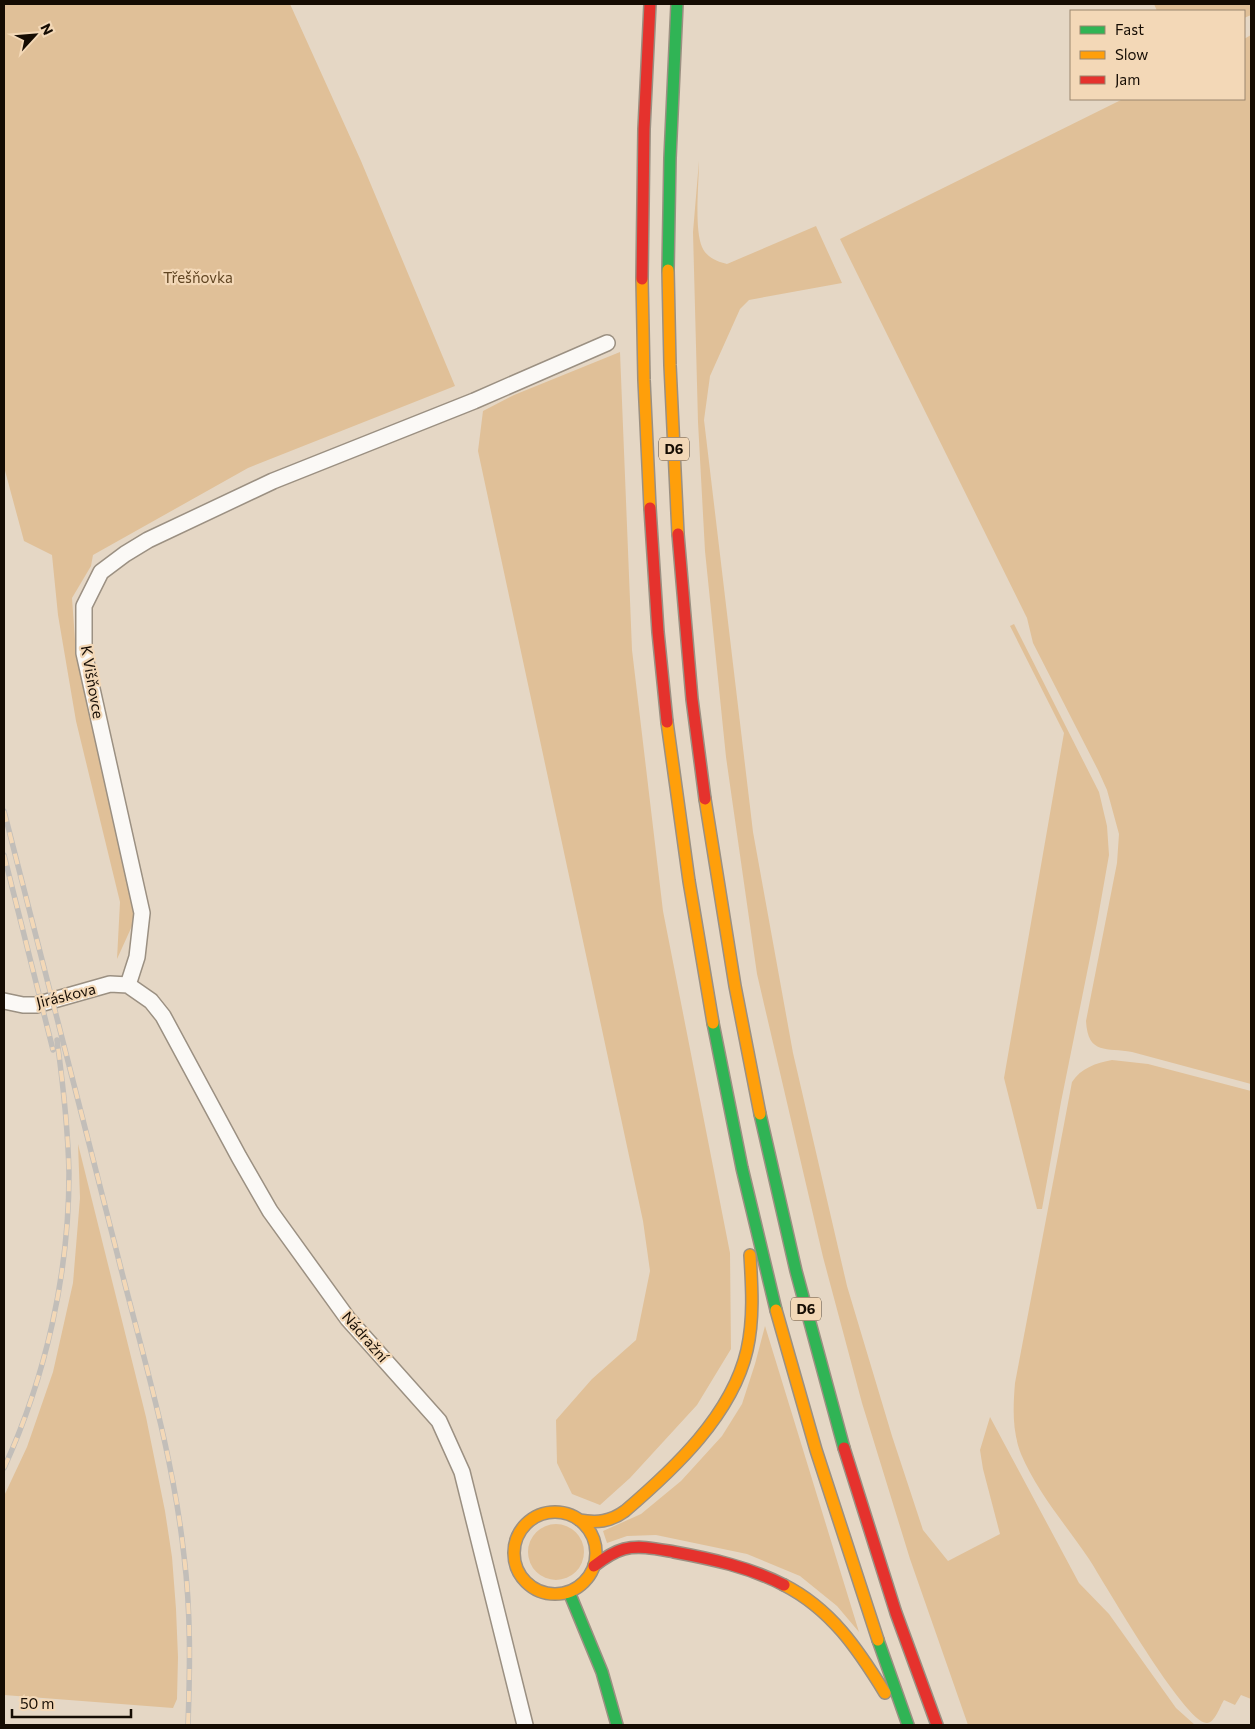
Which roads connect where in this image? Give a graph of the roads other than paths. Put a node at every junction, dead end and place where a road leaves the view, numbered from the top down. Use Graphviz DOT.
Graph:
graph roads {
  1 [pos="650,4"];
  2 [pos="677,4"];
  3 [pos="606,343"];
  4 [pos="128,985"];
  5 [pos="4,1001"];
  6 [pos="741,1167"];
  7 [pos="579,1520"];
  8 [pos="594,1566"];
  9 [pos="569,1592"];
  10 [pos="936,1722"];
  11 [pos="524,1725"];
  12 [pos="617,1725"];
  13 [pos="903,1725"];
  14 [pos="908,1725"];
  1 -- 6 [label="main road, D6"];
  2 -- 10 [label="main road, D6"];
  3 -- 4 [label="street, K Višňovce"];
  4 -- 5 [label="street, Jiráskova"];
  4 -- 11 [label="street, Nádražní"];
  6 -- 7 [label="main road"];
  6 -- 14 [label="main road, D6"];
  7 -- 8 [label="main road"];
  7 -- 9 [label="main road"];
  8 -- 9 [label="main road"];
  8 -- 13 [label="main road"];
  9 -- 12 [label="main road"];
}
